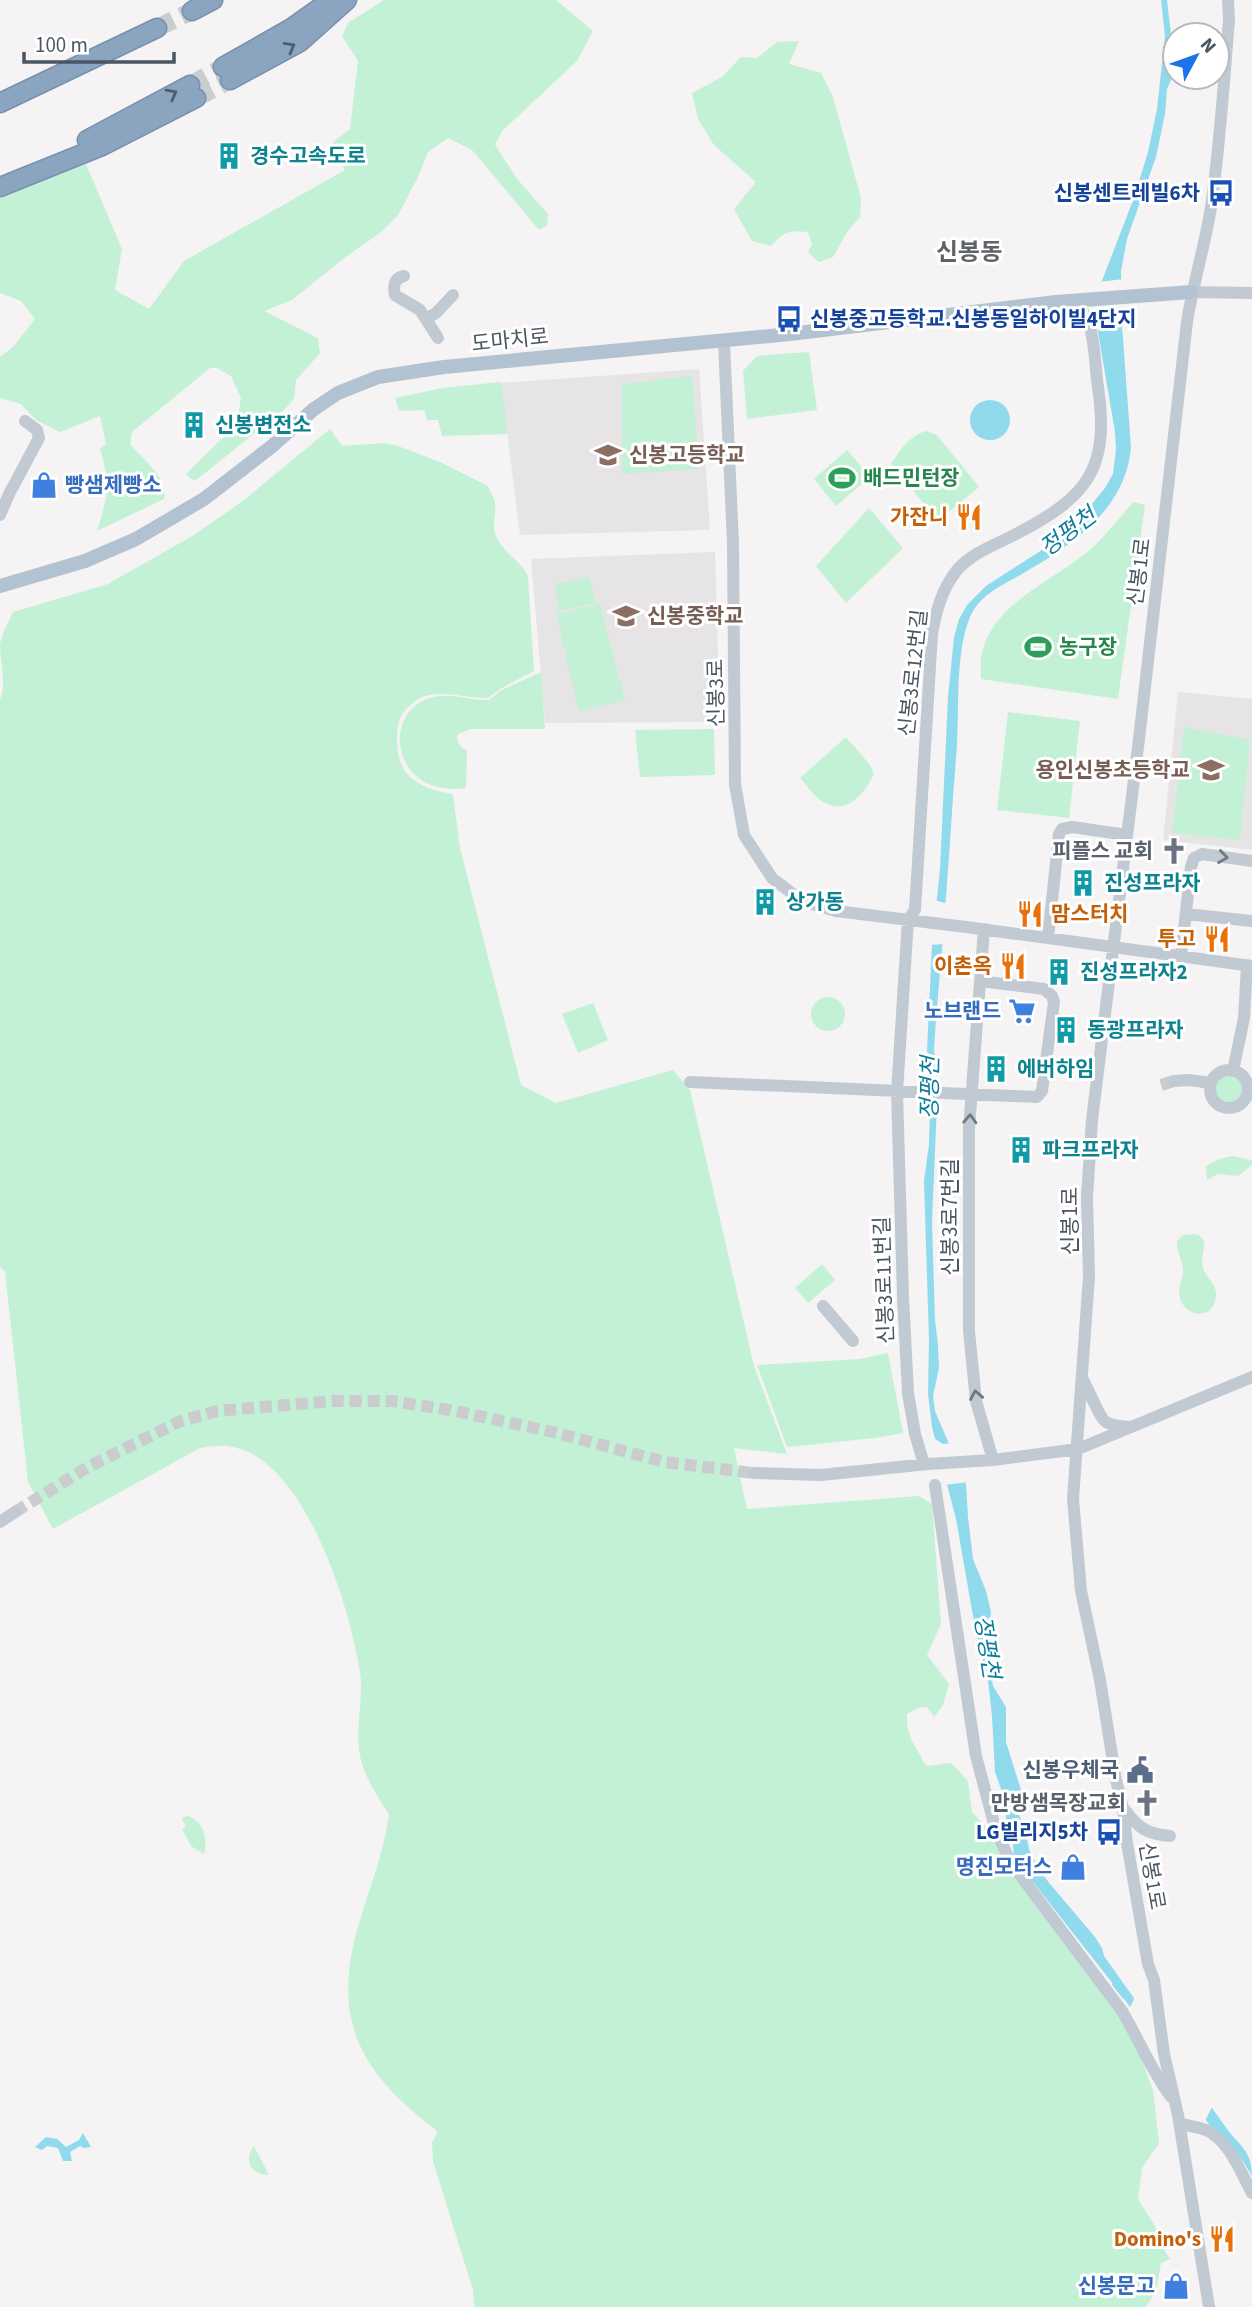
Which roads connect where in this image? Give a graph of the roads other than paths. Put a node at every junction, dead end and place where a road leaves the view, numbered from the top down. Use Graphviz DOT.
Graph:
graph roads {
  1 [pos="213,0"];
  2 [pos="331,0"];
  3 [pos="347,0"];
  4 [pos="1228,0"];
  5 [pos="190,4"];
  6 [pos="193,91"];
  7 [pos="0,92"];
  8 [pos="0,103"];
  9 [pos="2,186"];
  10 [pos="404,275"];
  11 [pos="1191,292"];
  12 [pos="1252,293"];
  13 [pos="453,295"];
  14 [pos="1079,300"];
  15 [pos="427,318"];
  16 [pos="438,338"];
  17 [pos="724,341"];
  18 [pos="25,421"];
  19 [pos="0,515"];
  20 [pos="0,586"];
  21 [pos="1127,835"];
  22 [pos="1252,861"];
  23 [pos="1186,914"];
  24 [pos="914,921"];
  25 [pos="1252,921"];
  26 [pos="984,929"];
  27 [pos="1048,938"];
  28 [pos="1114,947"];
  29 [pos="1181,956"];
  30 [pos="1249,966"];
  31 [pos="980,981"];
  32 [pos="1233,1071"];
  33 [pos="1174,1081"];
  34 [pos="690,1082"];
  35 [pos="1211,1083"];
  36 [pos="904,1092"];
  37 [pos="965,1093"];
  38 [pos="823,1306"];
  39 [pos="853,1341"];
  40 [pos="1252,1377"];
  41 [pos="1083,1379"];
  42 [pos="1133,1427"];
  43 [pos="1078,1449"];
  44 [pos="993,1460"];
  45 [pos="927,1464"];
  46 [pos="753,1473"];
  47 [pos="935,1485"];
  48 [pos="15,1512"];
  49 [pos="0,1522"];
  50 [pos="1123,1808"];
  51 [pos="1170,1836"];
  52 [pos="1177,2114"];
  53 [pos="1252,2193"];
  54 [pos="1209,2307"];
  1 -- 5 [label="highway"];
  2 -- 3 [label="highway, one-way"];
  4 -- 11 [label="street, 신봉1로"];
  9 -- 6 [label="highway, one-way"];
  7 -- 8 [label="highway"];
  10 -- 15 [label="street"];
  11 -- 12 [label="street"];
  11 -- 14 [label="main road, 도마치로"];
  11 -- 21 [label="street, 신봉1로"];
  13 -- 15 [label="street"];
  14 -- 17 [label="main road, 도마치로"];
  14 -- 24 [label="street, 신봉3로12번길"];
  15 -- 16 [label="street"];
  17 -- 20 [label="main road, 도마치로"];
  17 -- 24 [label="street, 신봉3로"];
  18 -- 19 [label="street"];
  21 -- 27 [label="street"];
  21 -- 28 [label="street, 신봉1로"];
  23 -- 22 [label="street, one-way"];
  23 -- 25 [label="street"];
  23 -- 29 [label="street"];
  24 -- 26 [label="street, 신봉3로"];
  24 -- 36 [label="street, 신봉3로11번길"];
  26 -- 27 [label="street"];
  26 -- 31 [label="street, 신봉3로7번길"];
  27 -- 28 [label="street"];
  28 -- 29 [label="street"];
  28 -- 41 [label="street, 신봉1로"];
  29 -- 30 [label="street"];
  30 -- 32 [label="street"];
  31 -- 37 [label="street, 신봉3로7번길"];
  31 -- 37 [label="street"];
  32 -- 35 [label="street"];
  32 -- 35 [label="street"];
  33 -- 35 [label="street"];
  34 -- 36 [label="street"];
  36 -- 37 [label="street"];
  36 -- 45 [label="street, 신봉3로11번길"];
  44 -- 37 [label="street, 신봉3로7번길, one-way"];
  38 -- 39 [label="street"];
  40 -- 42 [label="street"];
  41 -- 42 [label="street"];
  41 -- 43 [label="street, 신봉1로"];
  42 -- 43 [label="street"];
  43 -- 44 [label="street"];
  43 -- 50 [label="street, 신봉1로"];
  44 -- 45 [label="street"];
  45 -- 46 [label="street"];
  47 -- 52 [label="street"];
  48 -- 49 [label="street"];
  50 -- 51 [label="street"];
  50 -- 52 [label="street, 신봉1로"];
  52 -- 53 [label="street"];
  52 -- 54 [label="street, 신봉1로"];
}
